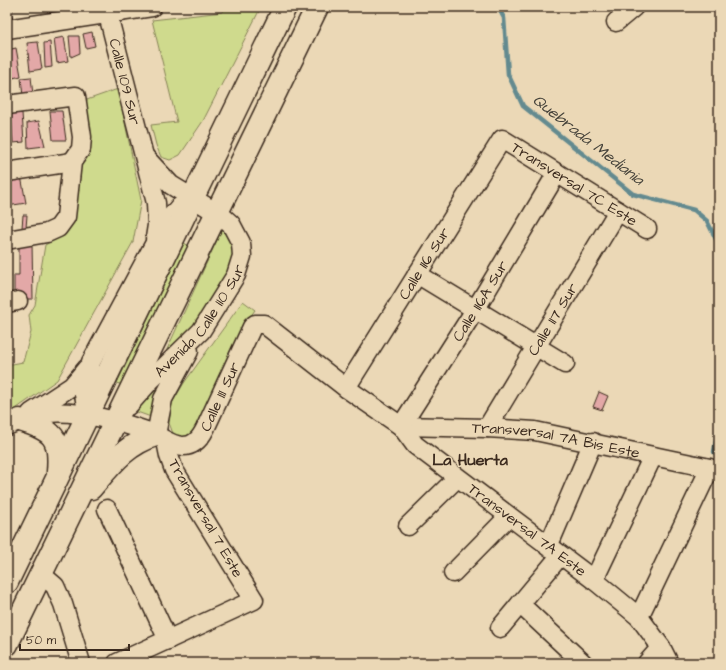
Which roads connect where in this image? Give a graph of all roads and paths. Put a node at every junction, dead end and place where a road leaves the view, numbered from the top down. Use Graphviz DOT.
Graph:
graph roads {
  1 [pos="152,7"];
  2 [pos="285,7"];
  3 [pos="330,7"];
  4 [pos="634,7"];
  5 [pos="106,10"];
  6 [pos="314,13"];
  7 [pos="616,22"];
  8 [pos="7,29"];
  9 [pos="7,105"];
  10 [pos="502,139"];
  11 [pos="145,157"];
  12 [pos="72,162"];
  13 [pos="7,172"];
  14 [pos="557,173"];
  15 [pos="191,199"];
  16 [pos="618,211"];
  17 [pos="216,213"];
  18 [pos="647,229"];
  19 [pos="7,240"];
  20 [pos="152,247"];
  21 [pos="417,274"];
  22 [pos="475,310"];
  23 [pos="258,323"];
  24 [pos="201,331"];
  25 [pos="536,347"];
  26 [pos="91,362"];
  27 [pos="565,364"];
  28 [pos="346,388"];
  29 [pos="88,416"];
  30 [pos="115,422"];
  31 [pos="14,423"];
  32 [pos="401,426"];
  33 [pos="487,428"];
  34 [pos="161,438"];
  35 [pos="593,442"];
  36 [pos="653,456"];
  37 [pos="58,478"];
  38 [pos="457,478"];
  39 [pos="107,509"];
  40 [pos="72,510"];
  41 [pos="508,517"];
  42 [pos="408,526"];
  43 [pos="554,551"];
  44 [pos="453,573"];
  45 [pos="41,574"];
  46 [pos="594,580"];
  47 [pos="7,582"];
  48 [pos="520,604"];
  49 [pos="639,618"];
  50 [pos="500,628"];
  51 [pos="168,640"];
  52 [pos="7,644"];
  53 [pos="665,655"];
  54 [pos="146,657"];
  55 [pos="81,663"];
  56 [pos="117,663"];
  57 [pos="583,663"];
  58 [pos="647,663"];
  1 -- 5 [label="street"];
  2 -- 15 [label="highway"];
  3 -- 6 [label="street"];
  4 -- 7 [label="street"];
  5 -- 8 [label="street"];
  5 -- 11 [label="street, Calle 109 Sur"];
  6 -- 17 [label="highway, Avenida Calle 110 Sur"];
  9 -- 12 [label="street"];
  10 -- 14 [label="street, Transversal 7C Este"];
  10 -- 21 [label="street, Calle 116 Sur"];
  11 -- 15 [label="street, Calle 109 Sur"];
  11 -- 20 [label="street, Calle 109 Sur"];
  12 -- 13 [label="street"];
  12 -- 19 [label="street"];
  14 -- 16 [label="street, Transversal 7C Este"];
  14 -- 22 [label="street, Calle 116A Sur"];
  15 -- 17 [label="street, Calle 109 Sur"];
  15 -- 20 [label="street"];
  15 -- 29 [label="highway"];
  16 -- 18 [label="street, Transversal 7C Este"];
  16 -- 25 [label="street, Calle 117 Sur"];
  17 -- 24 [label="street, Avenida Calle 110 Sur"];
  17 -- 30 [label="highway, Avenida Calle 110 Sur"];
  20 -- 26 [label="street"];
  21 -- 22 [label="street"];
  21 -- 28 [label="street, Calle 116 Sur"];
  22 -- 25 [label="street"];
  22 -- 32 [label="street, Calle 116A Sur"];
  23 -- 28 [label="street, Transversal 7A Este"];
  23 -- 34 [label="street, Calle 111 Sur"];
  24 -- 30 [label="street, Avenida Calle 110 Sur"];
  24 -- 34 [label="street"];
  25 -- 27 [label="street"];
  25 -- 33 [label="street, Calle 117 Sur"];
  26 -- 29 [label="street"];
  26 -- 31 [label="street"];
  28 -- 32 [label="street, Transversal 7A Este"];
  29 -- 30 [label="street"];
  29 -- 31 [label="street"];
  29 -- 37 [label="highway"];
  30 -- 34 [label="street"];
  30 -- 40 [label="highway, Avenida Calle 110 Sur"];
  31 -- 37 [label="highway"];
  32 -- 33 [label="street, Transversal 7A Bis Este"];
  32 -- 38 [label="street, Transversal 7A Este"];
  33 -- 35 [label="street, Transversal 7A Bis Este"];
  34 -- 40 [label="highway"];
  34 -- 51 [label="street, Transversal 7 Este"];
  35 -- 36 [label="street, Transversal 7A Bis Este"];
  35 -- 43 [label="street"];
  36 -- 46 [label="street"];
  36 -- 49 [label="street, Transversal 7A Bis Este"];
  37 -- 47 [label="highway"];
  38 -- 41 [label="street, Transversal 7A Este"];
  38 -- 42 [label="street"];
  39 -- 51 [label="street"];
  40 -- 45 [label="highway, Avenida Calle 110 Sur"];
  41 -- 43 [label="street, Transversal 7A Este"];
  41 -- 44 [label="street"];
  43 -- 46 [label="street, Transversal 7A Este"];
  43 -- 48 [label="street"];
  45 -- 52 [label="highway, Avenida Calle 110 Sur"];
  45 -- 55 [label="street"];
  46 -- 49 [label="street, Transversal 7A Este"];
  48 -- 50 [label="street"];
  48 -- 57 [label="street"];
  49 -- 53 [label="street, Transversal 7A Este"];
  51 -- 54 [label="street"];
  53 -- 58 [label="street"];
  54 -- 56 [label="street"];
}
